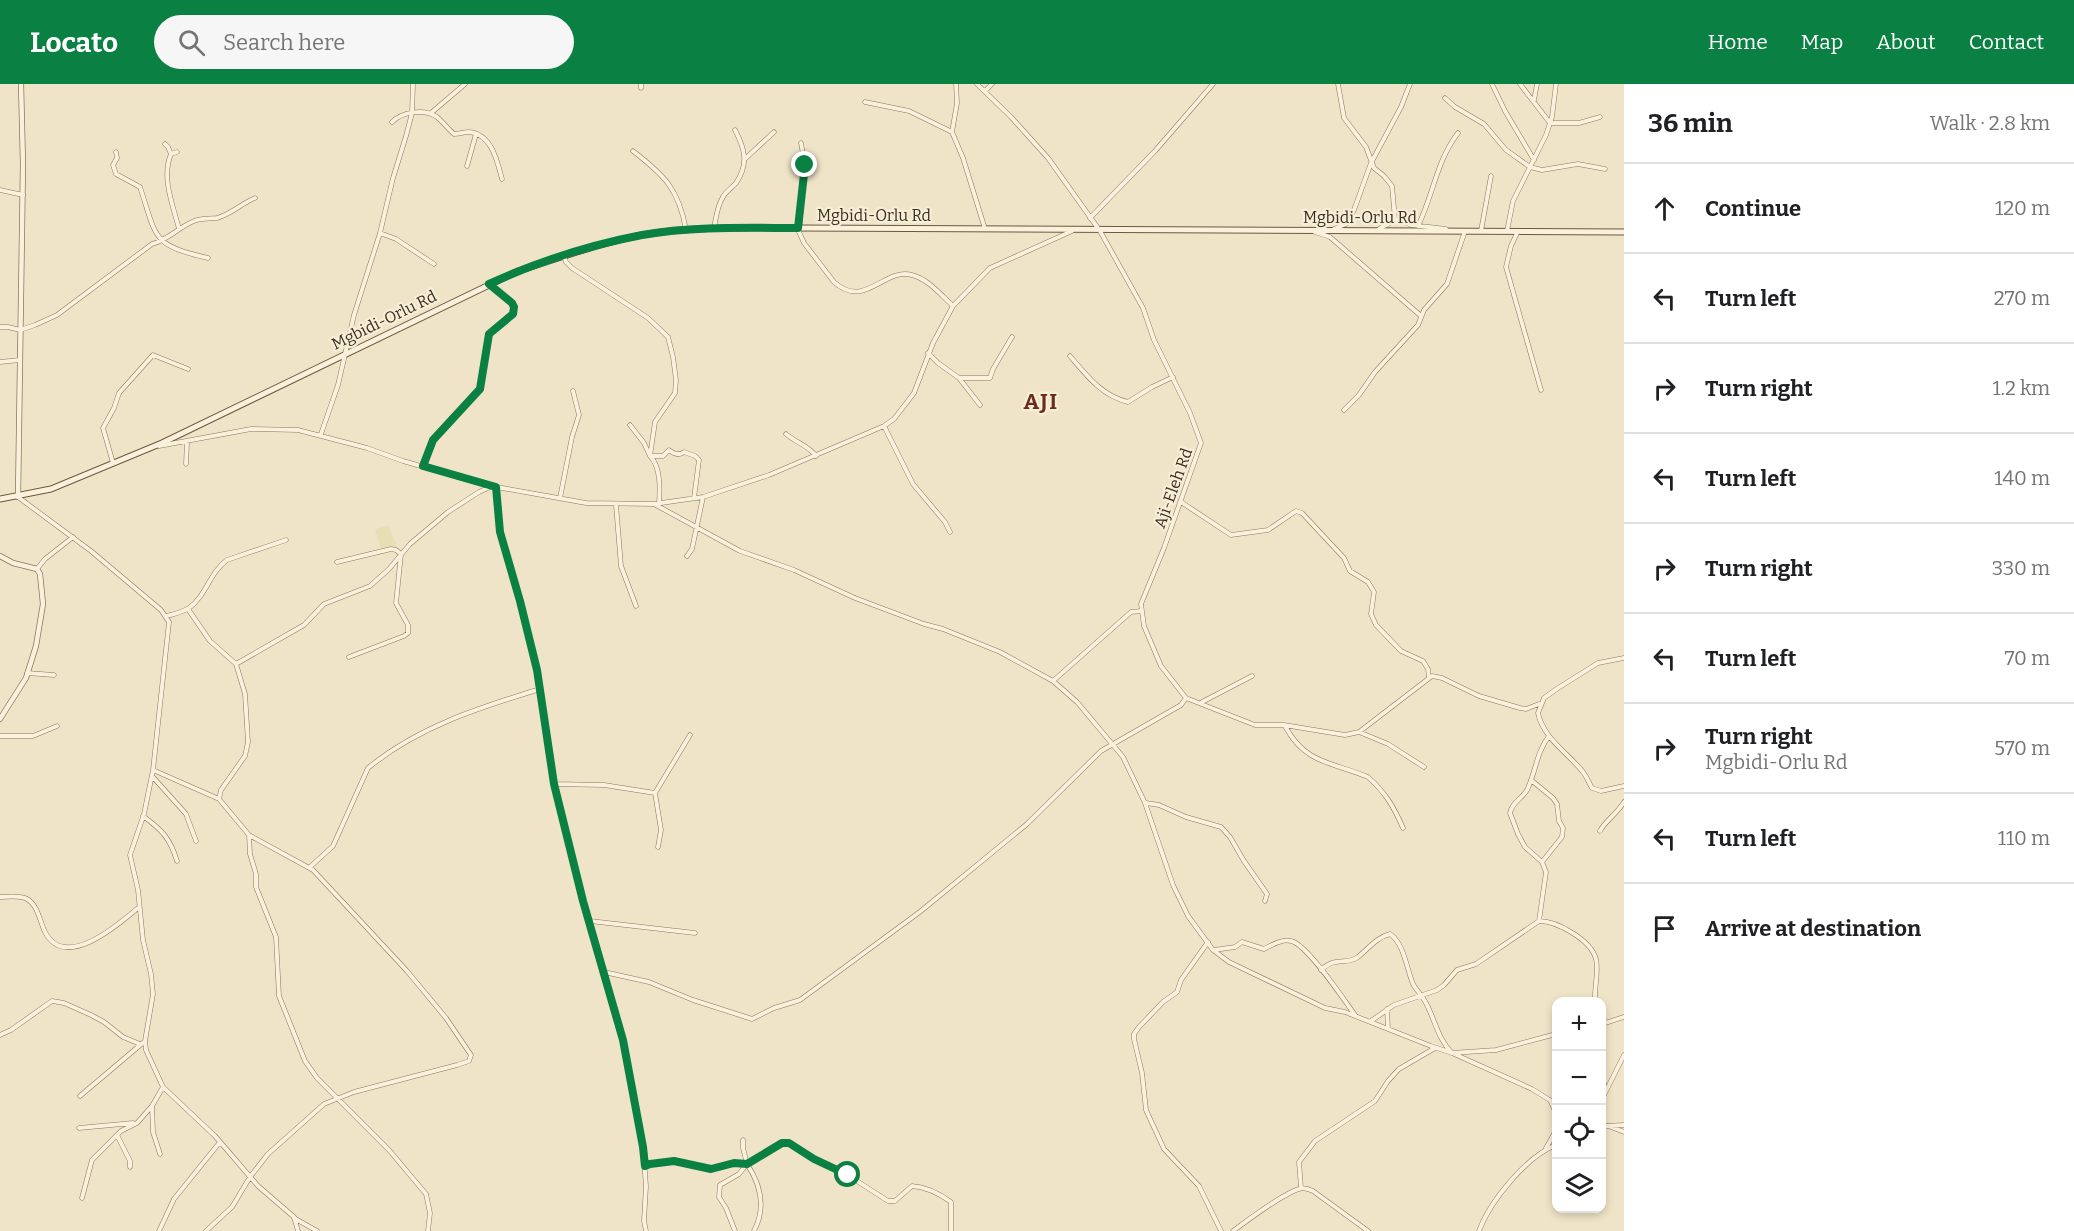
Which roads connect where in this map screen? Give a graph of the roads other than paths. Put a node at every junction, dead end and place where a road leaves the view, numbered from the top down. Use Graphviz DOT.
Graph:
graph roads {
  1 [pos="21,84"];
  2 [pos="413,84"];
  3 [pos="465,84"];
  4 [pos="956,84"];
  5 [pos="977,84"];
  6 [pos="992,84"];
  7 [pos="1213,84"];
  8 [pos="1338,84"];
  9 [pos="1410,84"];
  10 [pos="1492,84"];
  11 [pos="1520,84"];
  12 [pos="1537,84"];
  13 [pos="1556,84"];
  14 [pos="985,91"];
  15 [pos="1445,98"];
  16 [pos="1533,100"];
  17 [pos="865,102"];
  18 [pos="412,113"];
  19 [pos="431,114"];
  20 [pos="1600,117"];
  21 [pos="392,122"];
  22 [pos="1550,123"];
  23 [pos="735,130"];
  24 [pos="774,132"];
  25 [pos="952,132"];
  26 [pos="1458,133"];
  27 [pos="476,134"];
  28 [pos="801,143"];
  29 [pos="165,144"];
  30 [pos="633,151"];
  31 [pos="116,152"];
  32 [pos="177,152"];
  33 [pos="171,154"];
  34 [pos="746,158"];
  35 [pos="1534,160"];
  36 [pos="1371,163"];
  37 [pos="467,166"];
  38 [pos="1530,167"];
  39 [pos="1605,169"];
  40 [pos="1491,176"];
  41 [pos="502,178"];
  42 [pos="0,190"];
  43 [pos="23,195"];
  44 [pos="255,198"];
  45 [pos="1090,218"];
  46 [pos="1395,219"];
  47 [pos="1418,226"];
  48 [pos="714,228"];
  49 [pos="798,228"];
  50 [pos="179,229"];
  51 [pos="985,229"];
  52 [pos="686,230"];
  53 [pos="1306,230"];
  54 [pos="1333,230"];
  55 [pos="1378,230"];
  56 [pos="1072,231"];
  57 [pos="1101,231"];
  58 [pos="1453,231"];
  59 [pos="1466,231"];
  60 [pos="1481,231"];
  61 [pos="1507,231"];
  62 [pos="1518,231"];
  63 [pos="1624,232"];
  64 [pos="380,233"];
  65 [pos="162,242"];
  66 [pos="564,256"];
  67 [pos="208,258"];
  68 [pos="434,264"];
  69 [pos="489,284"];
  70 [pos="953,306"];
  71 [pos="1421,316"];
  72 [pos="0,327"];
  73 [pos="20,330"];
  74 [pos="1012,337"];
  75 [pos="928,353"];
  76 [pos="344,355"];
  77 [pos="1070,356"];
  78 [pos="20,360"];
  79 [pos="0,362"];
  80 [pos="188,369"];
  81 [pos="1173,376"];
  82 [pos="959,378"];
  83 [pos="1541,390"];
  84 [pos="573,391"];
  85 [pos="980,405"];
  86 [pos="1344,410"];
  87 [pos="630,425"];
  88 [pos="884,426"];
  89 [pos="321,434"];
  90 [pos="786,434"];
  91 [pos="187,442"];
  92 [pos="151,447"];
  93 [pos="650,456"];
  94 [pos="816,456"];
  95 [pos="113,463"];
  96 [pos="186,464"];
  97 [pos="423,466"];
  98 [pos="493,487"];
  99 [pos="18,497"];
  100 [pos="703,497"];
  101 [pos="560,498"];
  102 [pos="694,498"];
  103 [pos="0,499"];
  104 [pos="1181,502"];
  105 [pos="657,504"];
  106 [pos="616,505"];
  107 [pos="695,526"];
  108 [pos="950,532"];
  109 [pos="73,537"];
  110 [pos="286,540"];
  111 [pos="401,554"];
  112 [pos="0,556"];
  113 [pos="687,556"];
  114 [pos="337,562"];
  115 [pos="37,569"];
  116 [pos="636,606"];
  117 [pos="188,609"];
  118 [pos="1142,611"];
  119 [pos="167,616"];
  120 [pos="349,657"];
  121 [pos="1624,658"];
  122 [pos="236,664"];
  123 [pos="27,673"];
  124 [pos="54,675"];
  125 [pos="1252,676"];
  126 [pos="1429,678"];
  127 [pos="1053,681"];
  128 [pos="540,689"];
  129 [pos="1186,698"];
  130 [pos="1201,703"];
  131 [pos="1540,704"];
  132 [pos="0,719"];
  133 [pos="1284,725"];
  134 [pos="57,726"];
  135 [pos="1359,732"];
  136 [pos="690,735"];
  137 [pos="0,736"];
  138 [pos="1549,736"];
  139 [pos="1114,744"];
  140 [pos="1424,767"];
  141 [pos="152,773"];
  142 [pos="1531,780"];
  143 [pos="554,784"];
  144 [pos="1624,786"];
  145 [pos="655,793"];
  146 [pos="219,799"];
  147 [pos="1624,802"];
  148 [pos="1146,803"];
  149 [pos="143,816"];
  150 [pos="1402,828"];
  151 [pos="1600,831"];
  152 [pos="249,835"];
  153 [pos="196,841"];
  154 [pos="658,848"];
  155 [pos="177,861"];
  156 [pos="1542,862"];
  157 [pos="310,867"];
  158 [pos="0,897"];
  159 [pos="1266,901"];
  160 [pos="138,907"];
  161 [pos="590,921"];
  162 [pos="1539,921"];
  163 [pos="695,933"];
  164 [pos="1208,942"];
  165 [pos="1213,950"];
  166 [pos="1321,970"];
  167 [pos="603,971"];
  168 [pos="1420,996"];
  169 [pos="1595,997"];
  170 [pos="1388,1009"];
  171 [pos="1356,1016"];
  172 [pos="1624,1017"];
  173 [pos="1371,1021"];
  174 [pos="1606,1023"];
  175 [pos="1388,1029"];
  176 [pos="0,1035"];
  177 [pos="1552,1035"];
  178 [pos="145,1041"];
  179 [pos="140,1044"];
  180 [pos="1436,1048"];
  181 [pos="1452,1053"];
  182 [pos="1624,1055"];
  183 [pos="163,1087"];
  184 [pos="1606,1091"];
  185 [pos="80,1096"];
  186 [pos="337,1098"];
  187 [pos="1550,1100"];
  188 [pos="1552,1105"];
  189 [pos="152,1106"];
  190 [pos="137,1123"];
  191 [pos="1606,1125"];
  192 [pos="1624,1125"];
  193 [pos="1606,1126"];
  194 [pos="79,1128"];
  195 [pos="1624,1132"];
  196 [pos="117,1135"];
  197 [pos="1552,1137"];
  198 [pos="743,1140"];
  199 [pos="220,1142"];
  200 [pos="1552,1147"];
  201 [pos="1545,1149"];
  202 [pos="160,1154"];
  203 [pos="747,1164"];
  204 [pos="645,1166"];
  205 [pos="130,1167"];
  206 [pos="250,1177"];
  207 [pos="1301,1188"];
  208 [pos="82,1198"];
  209 [pos="294,1217"];
  210 [pos="159,1231"];
  211 [pos="206,1231"];
  212 [pos="298,1231"];
  213 [pos="317,1231"];
  214 [pos="428,1231"];
  215 [pos="646,1231"];
  216 [pos="735,1231"];
  217 [pos="754,1231"];
  218 [pos="951,1231"];
  219 [pos="1221,1231"];
  220 [pos="1233,1231"];
  221 [pos="1368,1231"];
  222 [pos="1479,1231"];
  1 -- 43 [label="street"];
  2 -- 18 [label="street"];
  3 -- 19 [label="street"];
  4 -- 25 [label="street"];
  5 -- 14 [label="street, Aji-Eleh Rd"];
  6 -- 14 [label="street"];
  7 -- 45 [label="street"];
  8 -- 36 [label="street"];
  9 -- 36 [label="street"];
  10 -- 35 [label="street"];
  11 -- 16 [label="street"];
  12 -- 16 [label="street"];
  13 -- 22 [label="street"];
  14 -- 45 [label="street, Aji-Eleh Rd"];
  15 -- 38 [label="street"];
  16 -- 22 [label="street"];
  17 -- 25 [label="street"];
  18 -- 19 [label="street"];
  18 -- 21 [label="street"];
  18 -- 64 [label="street"];
  19 -- 27 [label="street"];
  20 -- 22 [label="street"];
  22 -- 35 [label="street"];
  23 -- 34 [label="street"];
  24 -- 34 [label="street"];
  25 -- 51 [label="street"];
  26 -- 47 [label="street"];
  27 -- 37 [label="street"];
  27 -- 41 [label="street"];
  28 -- 49 [label="street"];
  29 -- 33 [label="street"];
  30 -- 52 [label="street"];
  31 -- 65 [label="street"];
  32 -- 33 [label="street"];
  33 -- 50 [label="street"];
  34 -- 48 [label="street"];
  35 -- 38 [label="street"];
  36 -- 46 [label="street"];
  36 -- 54 [label="street"];
  38 -- 39 [label="street"];
  38 -- 61 [label="street"];
  40 -- 60 [label="street"];
  42 -- 43 [label="street"];
  43 -- 73 [label="street"];
  44 -- 50 [label="street"];
  45 -- 57 [label="street, Aji-Eleh Rd"];
  46 -- 47 [label="street"];
  46 -- 55 [label="street"];
  47 -- 58 [label="street"];
  48 -- 49 [label="main road, Mgbidi-Orlu Rd"];
  48 -- 52 [label="main road, Mgbidi-Orlu Rd"];
  49 -- 51 [label="main road, Mgbidi-Orlu Rd"];
  49 -- 70 [label="street"];
  50 -- 65 [label="street"];
  51 -- 56 [label="main road, Mgbidi-Orlu Rd"];
  52 -- 66 [label="main road, Mgbidi-Orlu Rd"];
  53 -- 54 [label="main road, Mgbidi-Orlu Rd"];
  53 -- 57 [label="main road, Mgbidi-Orlu Rd"];
  53 -- 71 [label="street"];
  54 -- 55 [label="main road, Mgbidi-Orlu Rd"];
  55 -- 58 [label="main road, Mgbidi-Orlu Rd"];
  56 -- 57 [label="main road, Mgbidi-Orlu Rd"];
  56 -- 70 [label="street"];
  57 -- 81 [label="street, Aji-Eleh Rd"];
  58 -- 59 [label="main road, Mgbidi-Orlu Rd"];
  59 -- 60 [label="main road, Mgbidi-Orlu Rd"];
  59 -- 71 [label="street"];
  60 -- 61 [label="main road, Mgbidi-Orlu Rd"];
  61 -- 62 [label="main road, Mgbidi-Orlu Rd"];
  62 -- 63 [label="main road, Mgbidi-Orlu Rd"];
  62 -- 83 [label="street"];
  64 -- 68 [label="street"];
  64 -- 76 [label="street"];
  65 -- 67 [label="street"];
  65 -- 73 [label="street"];
  66 -- 69 [label="main road, Mgbidi-Orlu Rd"];
  66 -- 93 [label="street"];
  69 -- 76 [label="main road, Mgbidi-Orlu Rd"];
  69 -- 97 [label="street"];
  70 -- 75 [label="street"];
  71 -- 86 [label="street"];
  72 -- 73 [label="street"];
  73 -- 78 [label="street"];
  74 -- 82 [label="street"];
  75 -- 82 [label="street"];
  75 -- 88 [label="street"];
  76 -- 89 [label="street"];
  76 -- 92 [label="main road, Mgbidi-Orlu Rd"];
  77 -- 81 [label="street"];
  78 -- 79 [label="street"];
  78 -- 99 [label="street"];
  80 -- 95 [label="street"];
  81 -- 104 [label="street, Aji-Eleh Rd"];
  82 -- 85 [label="street"];
  84 -- 101 [label="street"];
  87 -- 93 [label="street"];
  88 -- 94 [label="street"];
  88 -- 108 [label="street"];
  89 -- 91 [label="street"];
  89 -- 97 [label="street"];
  90 -- 94 [label="street"];
  91 -- 92 [label="street"];
  91 -- 96 [label="street"];
  92 -- 95 [label="main road, Mgbidi-Orlu Rd"];
  93 -- 102 [label="street"];
  93 -- 105 [label="street"];
  94 -- 100 [label="street"];
  95 -- 99 [label="main road, Mgbidi-Orlu Rd"];
  97 -- 98 [label="street"];
  98 -- 101 [label="street"];
  98 -- 111 [label="street"];
  98 -- 128 [label="street"];
  99 -- 103 [label="main road, Mgbidi-Orlu Rd"];
  99 -- 109 [label="street"];
  100 -- 102 [label="street"];
  100 -- 107 [label="street"];
  101 -- 106 [label="street"];
  102 -- 105 [label="street"];
  104 -- 118 [label="street, Aji-Eleh Rd"];
  104 -- 126 [label="street"];
  105 -- 106 [label="street"];
  105 -- 107 [label="street"];
  106 -- 116 [label="street"];
  107 -- 113 [label="street"];
  107 -- 127 [label="street"];
  109 -- 115 [label="street"];
  109 -- 119 [label="street"];
  110 -- 117 [label="street"];
  111 -- 114 [label="street"];
  111 -- 120 [label="street"];
  111 -- 122 [label="street"];
  112 -- 115 [label="street"];
  115 -- 123 [label="street"];
  117 -- 119 [label="street"];
  117 -- 122 [label="street"];
  118 -- 127 [label="street"];
  118 -- 129 [label="street, Aji-Eleh Rd"];
  119 -- 141 [label="street"];
  121 -- 131 [label="street"];
  122 -- 146 [label="street"];
  123 -- 124 [label="street"];
  123 -- 132 [label="street"];
  125 -- 130 [label="street"];
  126 -- 131 [label="street"];
  126 -- 135 [label="street"];
  127 -- 139 [label="street"];
  128 -- 143 [label="street"];
  128 -- 157 [label="street"];
  129 -- 130 [label="street"];
  129 -- 139 [label="street"];
  130 -- 133 [label="street"];
  131 -- 138 [label="street"];
  133 -- 135 [label="street"];
  133 -- 150 [label="street"];
  134 -- 137 [label="street"];
  135 -- 140 [label="street"];
  136 -- 145 [label="street"];
  138 -- 142 [label="street"];
  138 -- 144 [label="street"];
  139 -- 148 [label="street"];
  139 -- 167 [label="street"];
  141 -- 146 [label="street"];
  141 -- 149 [label="street"];
  141 -- 153 [label="street"];
  142 -- 156 [label="street"];
  142 -- 156 [label="street"];
  143 -- 145 [label="street"];
  143 -- 161 [label="street"];
  145 -- 154 [label="street"];
  146 -- 152 [label="street"];
  147 -- 151 [label="street"];
  148 -- 159 [label="street"];
  148 -- 164 [label="street"];
  149 -- 155 [label="street"];
  149 -- 160 [label="street"];
  152 -- 157 [label="street"];
  152 -- 186 [label="street"];
  156 -- 162 [label="street"];
  157 -- 186 [label="street"];
  158 -- 160 [label="street"];
  160 -- 178 [label="street"];
  161 -- 163 [label="street"];
  161 -- 167 [label="street"];
  162 -- 168 [label="street"];
  162 -- 169 [label="street"];
  164 -- 165 [label="street"];
  164 -- 219 [label="street"];
  165 -- 166 [label="street"];
  165 -- 171 [label="street"];
  166 -- 168 [label="street"];
  166 -- 171 [label="street"];
  167 -- 204 [label="street"];
  168 -- 170 [label="street"];
  168 -- 181 [label="street"];
  170 -- 173 [label="street"];
  170 -- 175 [label="street"];
  171 -- 173 [label="street"];
  172 -- 174 [label="street"];
  173 -- 175 [label="street"];
  175 -- 180 [label="street"];
  176 -- 179 [label="street"];
  177 -- 181 [label="street"];
  178 -- 179 [label="street"];
  178 -- 183 [label="street"];
  179 -- 185 [label="street"];
  180 -- 181 [label="street"];
  180 -- 207 [label="street"];
  181 -- 187 [label="street"];
  182 -- 184 [label="street"];
  183 -- 189 [label="street"];
  183 -- 199 [label="street"];
  186 -- 206 [label="street"];
  186 -- 214 [label="street"];
  187 -- 188 [label="street"];
  189 -- 190 [label="street"];
  189 -- 202 [label="street"];
  190 -- 194 [label="street"];
  190 -- 196 [label="street"];
  191 -- 192 [label="street"];
  193 -- 195 [label="street"];
  196 -- 205 [label="street"];
  196 -- 208 [label="street"];
  197 -- 201 [label="street"];
  198 -- 203 [label="street"];
  199 -- 206 [label="street"];
  199 -- 210 [label="street"];
  200 -- 201 [label="street"];
  201 -- 222 [label="street"];
  203 -- 204 [label="street"];
  203 -- 216 [label="street"];
  203 -- 217 [label="street"];
  203 -- 218 [label="street"];
  204 -- 215 [label="street"];
  206 -- 209 [label="street"];
  206 -- 211 [label="street"];
  207 -- 220 [label="street"];
  207 -- 221 [label="street"];
  209 -- 212 [label="street"];
  209 -- 213 [label="street"];
}
